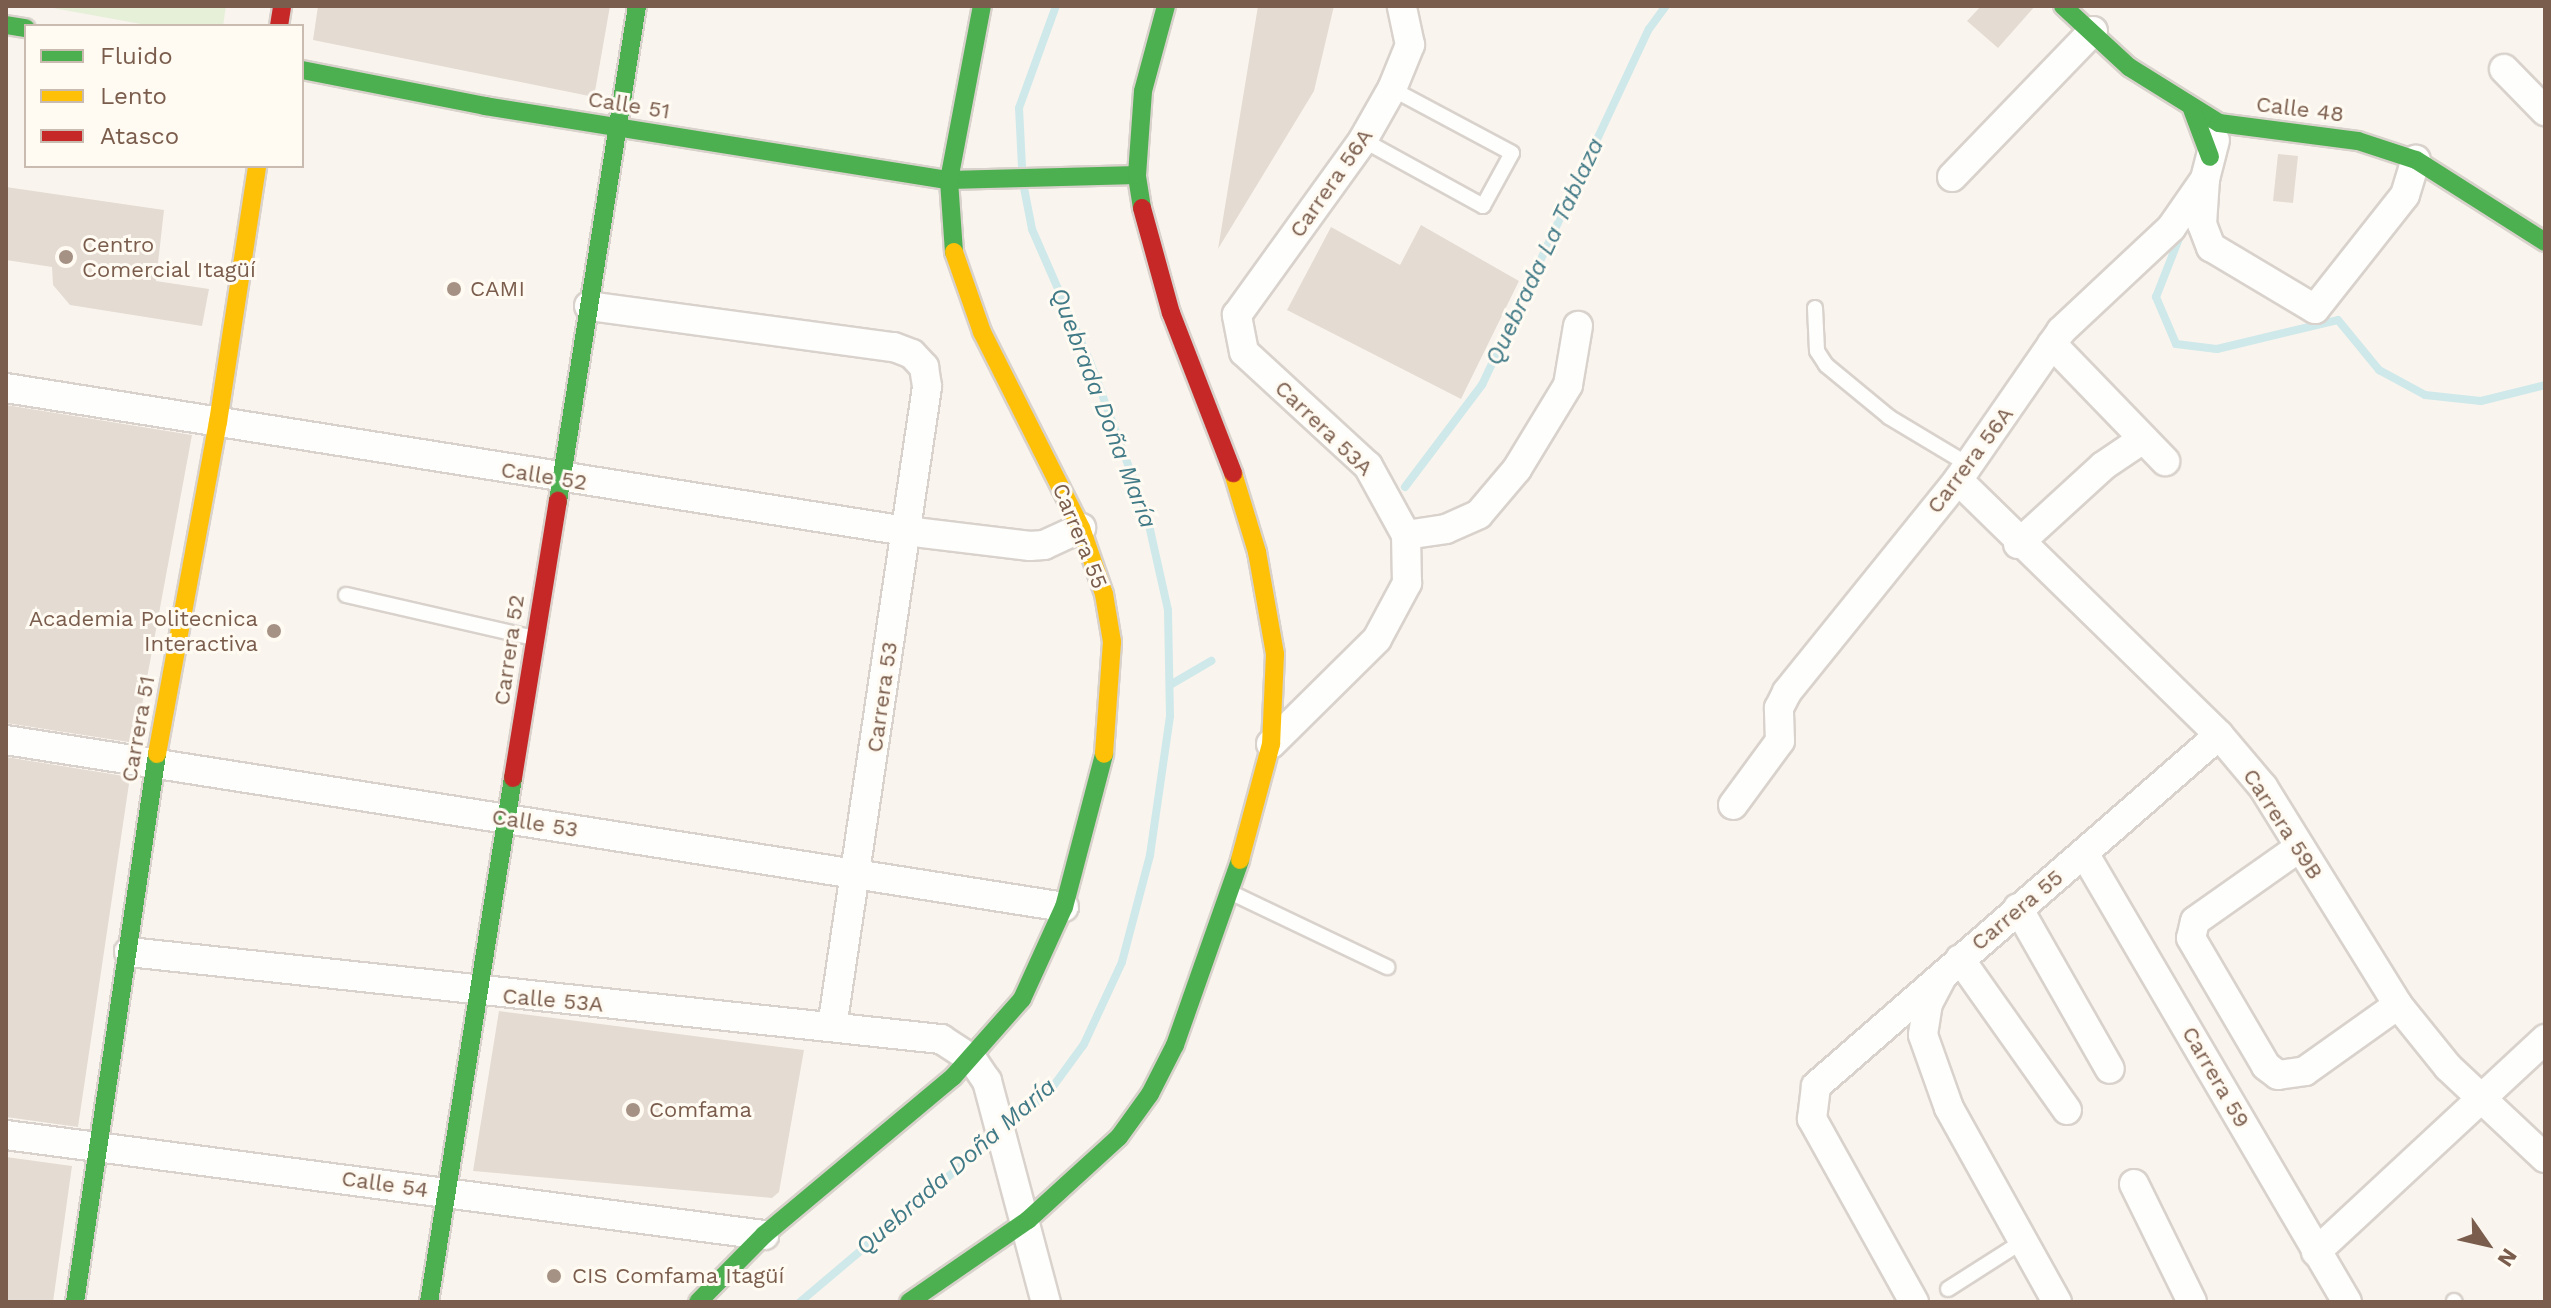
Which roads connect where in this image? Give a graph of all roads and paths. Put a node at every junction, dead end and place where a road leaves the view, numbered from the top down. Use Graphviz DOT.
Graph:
graph roads {
  1 [pos="637,6"];
  2 [pos="982,6"];
  3 [pos="1166,6"];
  4 [pos="1402,6"];
  5 [pos="2063,6"];
  6 [pos="2093,31"];
  7 [pos="2504,69"];
  8 [pos="304,70"];
  9 [pos="1392,89"];
  10 [pos="2192,109"];
  11 [pos="2545,111"];
  12 [pos="2219,123"];
  13 [pos="617,126"];
  14 [pos="1363,140"];
  15 [pos="2416,160"];
  16 [pos="257,168"];
  17 [pos="2208,168"];
  18 [pos="1137,175"];
  19 [pos="1952,177"];
  20 [pos="957,180"];
  21 [pos="2545,242"];
  22 [pos="589,306"];
  23 [pos="1815,308"];
  24 [pos="1578,326"];
  25 [pos="2052,344"];
  26 [pos="1244,352"];
  27 [pos="6,388"];
  28 [pos="218,422"];
  29 [pos="2143,439"];
  30 [pos="2165,461"];
  31 [pos="1963,473"];
  32 [pos="561,479"];
  33 [pos="1081,528"];
  34 [pos="906,531"];
  35 [pos="1406,535"];
  36 [pos="2018,544"];
  37 [pos="346,595"];
  38 [pos="534,638"];
  39 [pos="2219,735"];
  40 [pos="6,740"];
  41 [pos="1271,744"];
  42 [pos="155,764"];
  43 [pos="1733,805"];
  44 [pos="507,819"];
  45 [pos="2300,847"];
  46 [pos="2084,853"];
  47 [pos="857,873"];
  48 [pos="1231,892"];
  49 [pos="1064,907"];
  50 [pos="2018,908"];
  51 [pos="129,952"];
  52 [pos="1953,964"];
  53 [pos="1387,967"];
  54 [pos="480,993"];
  55 [pos="2398,1005"];
  56 [pos="832,1027"];
  57 [pos="2545,1039"];
  58 [pos="972,1059"];
  59 [pos="2110,1069"];
  60 [pos="2480,1096"];
  61 [pos="2067,1110"];
  62 [pos="6,1135"];
  63 [pos="99,1144"];
  64 [pos="2545,1158"];
  65 [pos="2134,1184"];
  66 [pos="447,1192"];
  67 [pos="1028,1220"];
  68 [pos="764,1235"];
  69 [pos="2023,1241"];
  70 [pos="2316,1252"];
  71 [pos="1948,1289"];
  72 [pos="75,1302"];
  73 [pos="429,1302"];
  74 [pos="698,1302"];
  75 [pos="909,1302"];
  76 [pos="1046,1302"];
  77 [pos="1914,1302"];
  78 [pos="2057,1302"];
  79 [pos="2192,1302"];
  80 [pos="2347,1302"];
  1 -- 13 [label="street, Carrera 52"];
  2 -- 20 [label="street, Carrera 55"];
  3 -- 18 [label="street"];
  4 -- 9 [label="street, Carrera 56A"];
  5 -- 6 [label="street, Calle 48"];
  6 -- 10 [label="street, Calle 48"];
  6 -- 19 [label="street"];
  7 -- 11 [label="street"];
  8 -- 13 [label="street, Calle 51"];
  9 -- 14 [label="street, Carrera 56A"];
  9 -- 14 [label="lane"];
  10 -- 12 [label="street, Calle 48"];
  10 -- 17 [label="street"];
  12 -- 15 [label="street, Calle 48"];
  12 -- 17 [label="street, Carrera 56A"];
  13 -- 20 [label="street, Calle 51"];
  13 -- 22 [label="street, Carrera 52"];
  14 -- 26 [label="street, Carrera 56A"];
  15 -- 17 [label="street"];
  15 -- 21 [label="street, Calle 48"];
  16 -- 28 [label="street, Carrera 51"];
  17 -- 25 [label="street, Carrera 56A"];
  18 -- 20 [label="street, Calle 51"];
  18 -- 41 [label="street"];
  20 -- 33 [label="street, Carrera 55"];
  22 -- 32 [label="street, Carrera 52"];
  22 -- 34 [label="street, Carrera 53"];
  23 -- 31 [label="lane"];
  24 -- 35 [label="street"];
  25 -- 29 [label="street"];
  25 -- 31 [label="street, Carrera 56A"];
  26 -- 35 [label="street, Carrera 53A"];
  27 -- 28 [label="street, Calle 52"];
  28 -- 32 [label="street, Calle 52"];
  28 -- 42 [label="street, Carrera 51"];
  29 -- 30 [label="street"];
  29 -- 36 [label="street"];
  31 -- 36 [label="street, Carrera 59B"];
  31 -- 43 [label="street, Carrera 56A"];
  32 -- 34 [label="street, Calle 52"];
  32 -- 38 [label="street, Carrera 52"];
  33 -- 34 [label="street, Calle 52"];
  33 -- 49 [label="street, Carrera 55"];
  34 -- 47 [label="street, Carrera 53"];
  35 -- 41 [label="street, Carrera 53A"];
  36 -- 39 [label="street, Carrera 59B"];
  37 -- 38 [label="lane"];
  38 -- 44 [label="street, Carrera 52"];
  39 -- 45 [label="street, Carrera 59B"];
  39 -- 46 [label="street, Carrera 55"];
  40 -- 42 [label="street, Calle 53"];
  41 -- 48 [label="street"];
  42 -- 44 [label="street, Calle 53"];
  42 -- 51 [label="street, Carrera 51"];
  44 -- 47 [label="street, Calle 53"];
  44 -- 54 [label="street, Carrera 52"];
  45 -- 55 [label="street, Carrera 59B"];
  45 -- 55 [label="street"];
  46 -- 50 [label="street, Carrera 55"];
  46 -- 70 [label="street, Carrera 59"];
  47 -- 49 [label="street, Calle 53"];
  47 -- 56 [label="street, Carrera 53"];
  48 -- 53 [label="lane"];
  48 -- 67 [label="street"];
  49 -- 58 [label="street, Carrera 55"];
  50 -- 52 [label="street, Carrera 55"];
  50 -- 59 [label="street"];
  51 -- 54 [label="street, Calle 53A"];
  51 -- 63 [label="street, Carrera 51"];
  52 -- 61 [label="street"];
  52 -- 69 [label="street"];
  52 -- 77 [label="street, Carrera 55"];
  54 -- 56 [label="street, Calle 53A"];
  54 -- 66 [label="street, Carrera 52"];
  55 -- 60 [label="street, Carrera 59B"];
  56 -- 58 [label="street, Calle 53A"];
  57 -- 60 [label="street"];
  58 -- 67 [label="street"];
  58 -- 68 [label="street, Carrera 55"];
  60 -- 64 [label="street, Carrera 59B"];
  60 -- 70 [label="street"];
  62 -- 63 [label="street, Calle 54"];
  63 -- 66 [label="street, Calle 54"];
  63 -- 72 [label="street, Carrera 51"];
  65 -- 79 [label="street"];
  66 -- 68 [label="street, Calle 54"];
  66 -- 73 [label="street, Carrera 52"];
  67 -- 75 [label="street"];
  67 -- 76 [label="street"];
  68 -- 74 [label="street, Carrera 55"];
  69 -- 71 [label="lane"];
  69 -- 78 [label="street"];
  70 -- 80 [label="street, Carrera 59"];
}
